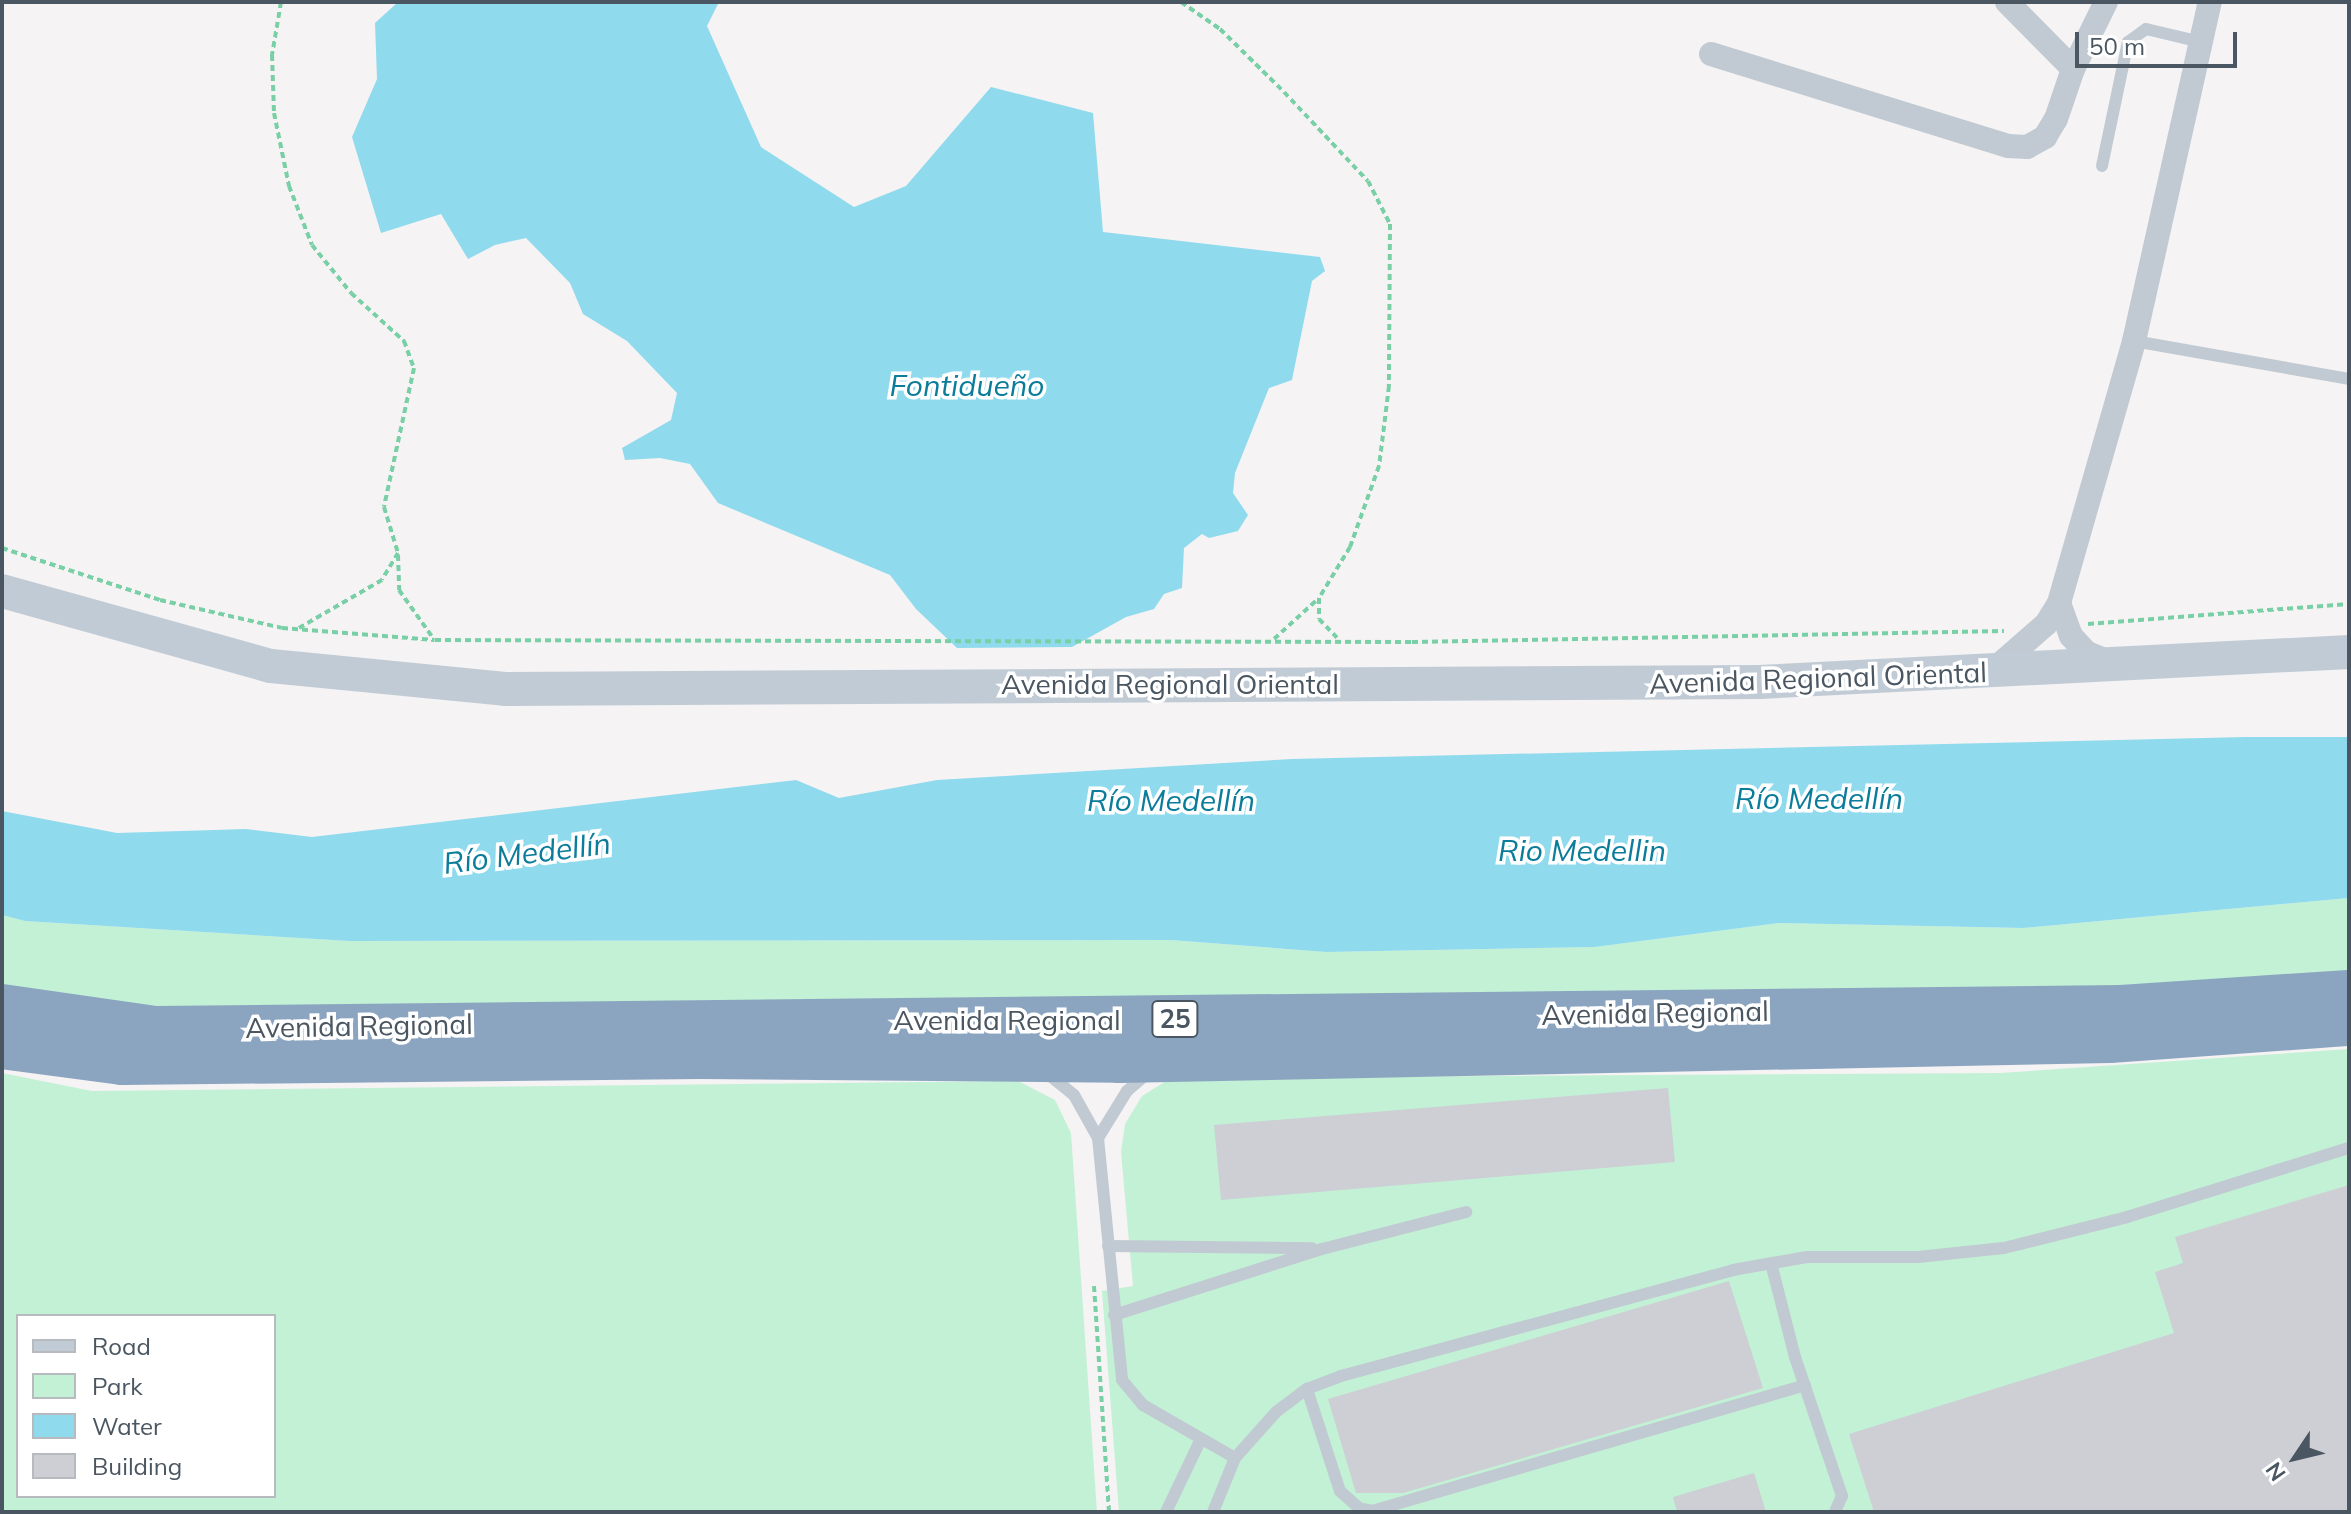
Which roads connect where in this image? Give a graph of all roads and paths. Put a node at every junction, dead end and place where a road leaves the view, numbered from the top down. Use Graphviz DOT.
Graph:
graph roads {
  1 [pos="281,2"];
  2 [pos="1181,2"];
  3 [pos="2007,2"];
  4 [pos="2106,2"];
  5 [pos="2210,2"];
  6 [pos="2201,42"];
  7 [pos="1711,54"];
  8 [pos="2073,69"];
  9 [pos="2102,166"];
  10 [pos="2134,341"];
  11 [pos="2349,379"];
  12 [pos="2,548"];
  13 [pos="398,553"];
  14 [pos="2,591"];
  15 [pos="1319,598"];
  16 [pos="2349,604"];
  17 [pos="2063,614"];
  18 [pos="297,629"];
  19 [pos="2041,629"];
  20 [pos="435,640"];
  21 [pos="1272,640"];
  22 [pos="1341,641"];
  23 [pos="2349,652"];
  24 [pos="2118,666"];
  25 [pos="1990,673"];
  26 [pos="2349,992"];
  27 [pos="2,1006"];
  28 [pos="2349,1024"];
  29 [pos="2,1047"];
  30 [pos="1168,1061"];
  31 [pos="1027,1062"];
  32 [pos="1098,1138"];
  33 [pos="2349,1148"];
  34 [pos="1466,1212"];
  35 [pos="1108,1246"];
  36 [pos="1322,1249"];
  37 [pos="1771,1263"];
  38 [pos="1110,1276"];
  39 [pos="1114,1315"];
  40 [pos="1805,1385"];
  41 [pos="1307,1389"];
  42 [pos="1201,1439"];
  43 [pos="1235,1458"];
  44 [pos="1218,1509"];
  45 [pos="1109,1512"];
  46 [pos="1166,1512"];
  47 [pos="1835,1512"];
  1 -- 13 [label="path"];
  2 -- 15 [label="path"];
  3 -- 8 [label="street"];
  4 -- 8 [label="street"];
  5 -- 6 [label="street"];
  6 -- 9 [label="lane"];
  6 -- 10 [label="street"];
  7 -- 8 [label="street"];
  10 -- 11 [label="lane"];
  10 -- 17 [label="street"];
  12 -- 18 [label="path"];
  13 -- 18 [label="path"];
  13 -- 20 [label="path"];
  14 -- 25 [label="main road, Avenida Regional Oriental"];
  15 -- 21 [label="path"];
  15 -- 22 [label="path"];
  16 -- 17 [label="path"];
  17 -- 19 [label="street"];
  17 -- 24 [label="street"];
  18 -- 20 [label="path"];
  19 -- 22 [label="path"];
  19 -- 25 [label="street"];
  20 -- 21 [label="path"];
  21 -- 22 [label="path"];
  23 -- 24 [label="main road, Avenida Regional Oriental"];
  24 -- 25 [label="main road, Avenida Regional Oriental"];
  26 -- 27 [label="highway, Avenida Regional / 25"];
  28 -- 30 [label="highway, Avenida Regional / 25"];
  29 -- 31 [label="highway, Avenida Regional / 25"];
  30 -- 31 [label="highway, Avenida Regional / 25"];
  30 -- 32 [label="lane"];
  31 -- 32 [label="lane"];
  32 -- 35 [label="lane"];
  33 -- 37 [label="lane"];
  34 -- 36 [label="lane"];
  35 -- 36 [label="lane"];
  35 -- 38 [label="lane"];
  36 -- 39 [label="lane"];
  37 -- 40 [label="lane"];
  37 -- 41 [label="lane"];
  38 -- 39 [label="lane"];
  38 -- 45 [label="path"];
  39 -- 42 [label="lane"];
  40 -- 41 [label="lane"];
  40 -- 47 [label="lane"];
  41 -- 43 [label="lane"];
  42 -- 43 [label="lane"];
  42 -- 46 [label="lane"];
  43 -- 44 [label="lane"];
}
